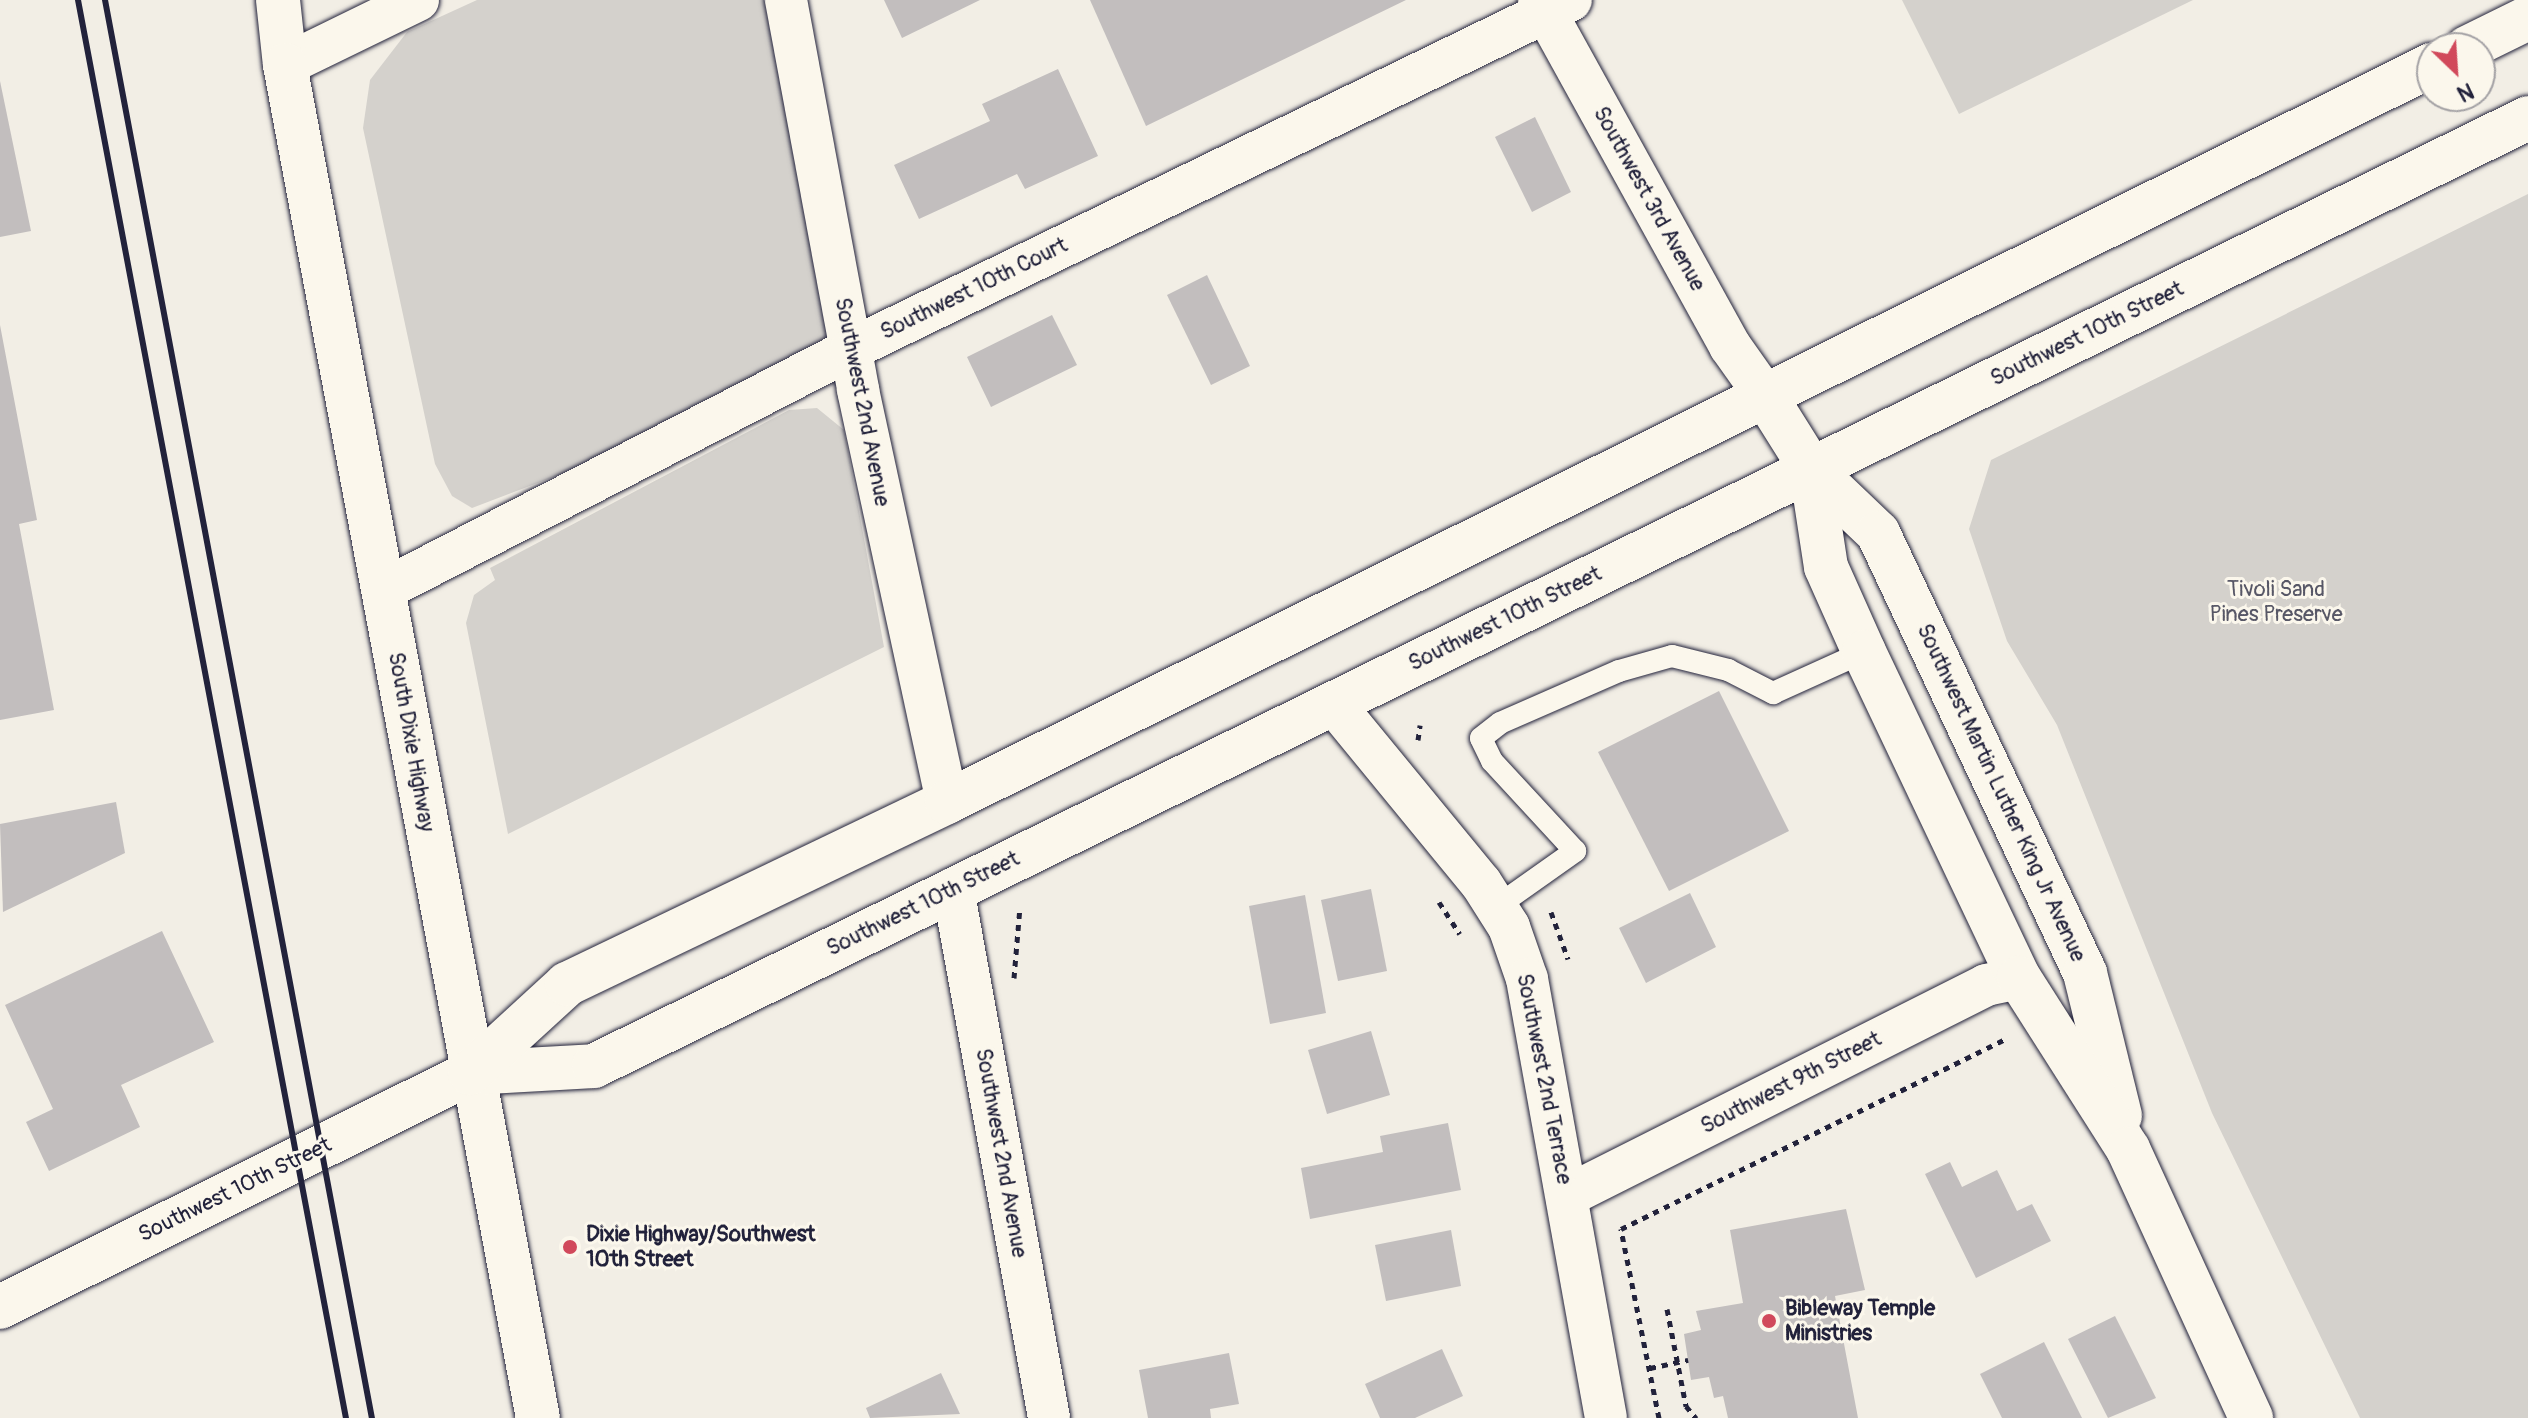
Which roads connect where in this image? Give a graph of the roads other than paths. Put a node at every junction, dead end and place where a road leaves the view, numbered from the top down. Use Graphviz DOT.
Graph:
graph roads {
  1 [pos="266,0"];
  2 [pos="278,0"];
  3 [pos="418,0"];
  4 [pos="786,0"];
  5 [pos="1552,4"];
  6 [pos="2528,18"];
  7 [pos="2496,34"];
  8 [pos="285,65"];
  9 [pos="2416,73"];
  10 [pos="2528,118"];
  11 [pos="851,349"];
  12 [pos="1764,394"];
  13 [pos="1811,469"];
  14 [pos="383,590"];
  15 [pos="1864,652"];
  16 [pos="1333,703"];
  17 [pos="947,802"];
  18 [pos="953,889"];
  19 [pos="1496,907"];
  20 [pos="2019,978"];
  21 [pos="470,1073"];
  22 [pos="2128,1149"];
  23 [pos="1567,1196"];
  24 [pos="0,1307"];
  25 [pos="538,1418"];
  26 [pos="1049,1418"];
  27 [pos="1606,1418"];
  28 [pos="2251,1418"];
  1 -- 8 [label="main road, South Dixie Highway"];
  2 -- 8 [label="main road, South Dixie Highway"];
  3 -- 8 [label="street"];
  4 -- 11 [label="street, Southwest 2nd Avenue"];
  5 -- 11 [label="street, Southwest 10th Court"];
  5 -- 12 [label="street, Southwest 3rd Avenue"];
  6 -- 7 [label="main road"];
  8 -- 14 [label="main road, South Dixie Highway"];
  9 -- 12 [label="main road, Southwest 10th Street"];
  10 -- 13 [label="main road, Southwest 10th Street"];
  11 -- 14 [label="street, Southwest 10th Court"];
  11 -- 17 [label="street, Southwest 2nd Avenue"];
  12 -- 13 [label="main road, Southwest Martin Luther King Jr Avenue"];
  12 -- 17 [label="main road, Southwest 10th Street"];
  13 -- 15 [label="main road, Southwest Martin Luther King Jr Avenue"];
  13 -- 16 [label="main road, Southwest 10th Street"];
  13 -- 22 [label="main road, Southwest Martin Luther King Jr Avenue"];
  14 -- 21 [label="main road, South Dixie Highway"];
  15 -- 19 [label="lane"];
  15 -- 20 [label="main road, Southwest Martin Luther King Jr Avenue"];
  16 -- 18 [label="main road, Southwest 10th Street"];
  16 -- 19 [label="street, Southwest 2nd Terrace"];
  17 -- 21 [label="main road, Southwest 10th Street"];
  18 -- 21 [label="main road, Southwest 10th Street"];
  18 -- 26 [label="street, Southwest 2nd Avenue"];
  19 -- 23 [label="street, Southwest 2nd Terrace"];
  20 -- 22 [label="main road, Southwest Martin Luther King Jr Avenue"];
  20 -- 23 [label="street, Southwest 9th Street"];
  21 -- 24 [label="main road, Southwest 10th Street"];
  21 -- 25 [label="main road, South Dixie Highway"];
  22 -- 28 [label="main road, Southwest Martin Luther King Jr Avenue"];
  23 -- 27 [label="street, Southwest 2nd Terrace"];
}
